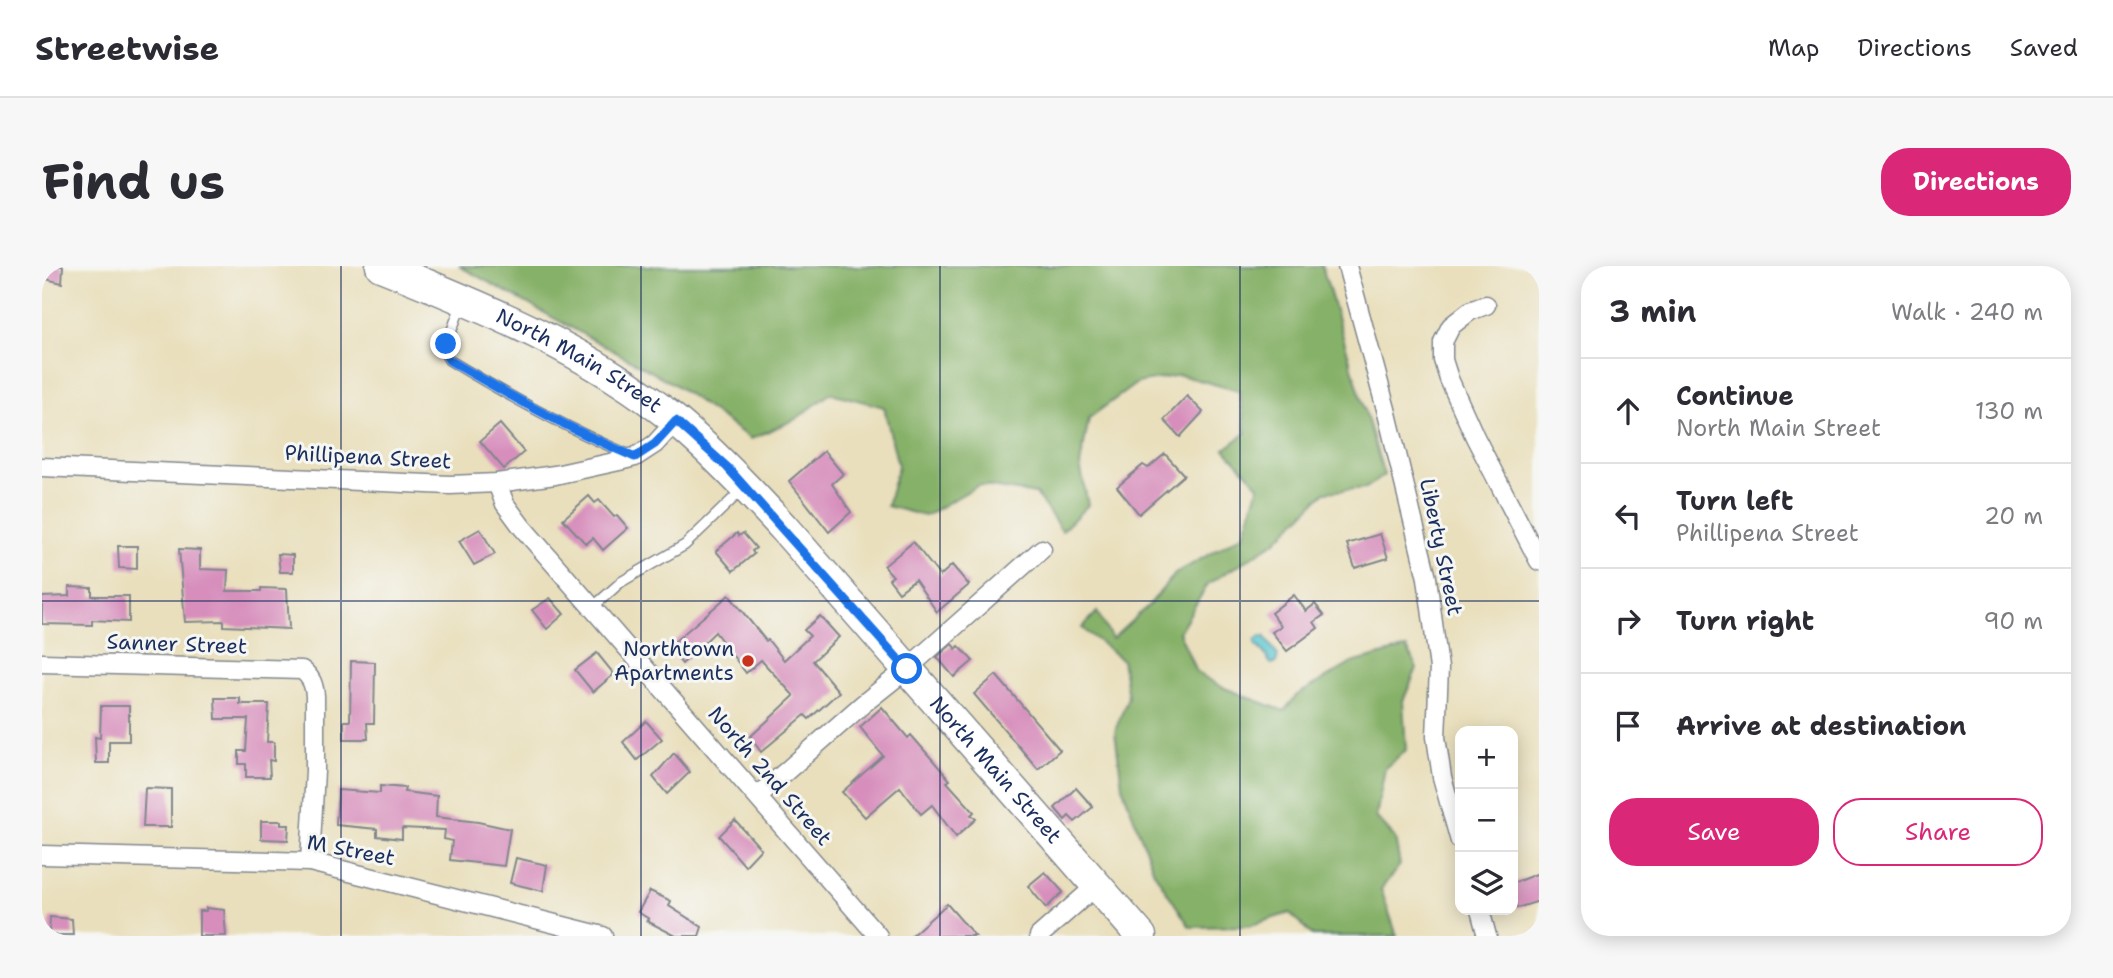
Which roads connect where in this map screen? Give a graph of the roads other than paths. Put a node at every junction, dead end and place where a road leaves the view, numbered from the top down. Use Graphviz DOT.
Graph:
graph roads {
  1 [pos="381,266"];
  2 [pos="1347,266"];
  3 [pos="463,301"];
  4 [pos="1486,304"];
  5 [pos="676,421"];
  6 [pos="635,457"];
  7 [pos="42,467"];
  8 [pos="497,483"];
  9 [pos="746,487"];
  10 [pos="1042,549"];
  11 [pos="1539,561"];
  12 [pos="593,607"];
  13 [pos="42,663"];
  14 [pos="907,669"];
  15 [pos="758,796"];
  16 [pos="1455,823"];
  17 [pos="42,855"];
  18 [pos="310,862"];
  19 [pos="1096,886"];
  20 [pos="1481,915"];
  21 [pos="603,936"];
  22 [pos="878,936"];
  23 [pos="1039,936"];
  24 [pos="1141,936"];
  25 [pos="1487,936"];
  1 -- 3 [label="main road, North Main Street"];
  2 -- 16 [label="street, Liberty Street"];
  3 -- 5 [label="main road, North Main Street"];
  3 -- 6 [label="lane"];
  4 -- 11 [label="street"];
  5 -- 6 [label="street, Phillipena Street"];
  5 -- 9 [label="main road, North Main Street"];
  6 -- 8 [label="street, Phillipena Street"];
  7 -- 8 [label="street, Phillipena Street"];
  8 -- 12 [label="street, North 2nd Street"];
  9 -- 12 [label="lane"];
  9 -- 14 [label="main road, North Main Street"];
  10 -- 14 [label="street"];
  12 -- 15 [label="street, North 2nd Street"];
  13 -- 18 [label="street, Sanner Street"];
  14 -- 15 [label="street"];
  14 -- 19 [label="main road, North Main Street"];
  15 -- 22 [label="street, North 2nd Street"];
  17 -- 18 [label="street, M Street"];
  18 -- 21 [label="street, M Street"];
  19 -- 23 [label="street"];
  19 -- 24 [label="main road, North Main Street"];
  20 -- 25 [label="street"];
}
